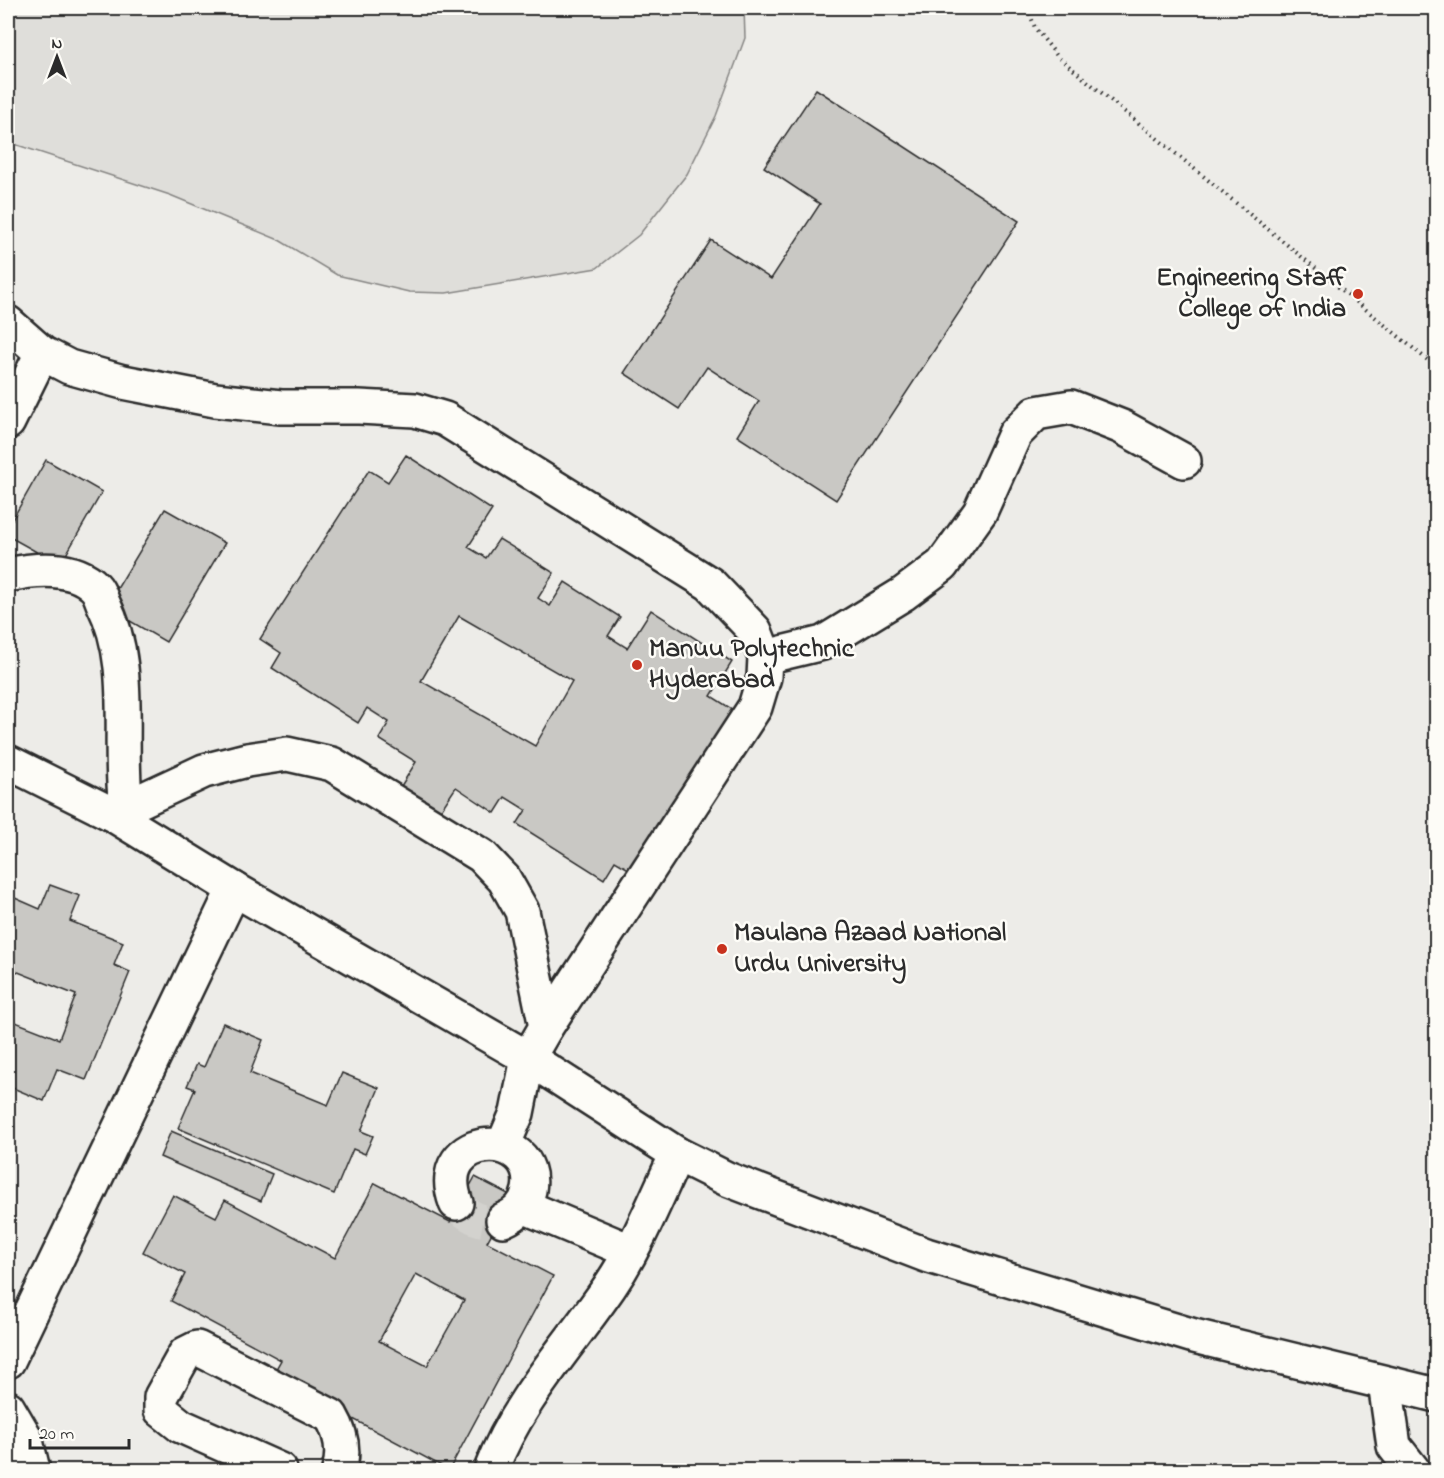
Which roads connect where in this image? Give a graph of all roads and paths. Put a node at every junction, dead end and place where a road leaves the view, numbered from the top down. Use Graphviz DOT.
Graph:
graph roads {
  1 [pos="1028,8"];
  2 [pos="8,323"];
  3 [pos="42,353"];
  4 [pos="1437,367"];
  5 [pos="8,422"];
  6 [pos="1184,461"];
  7 [pos="8,575"];
  8 [pos="765,657"];
  9 [pos="8,762"];
  10 [pos="119,810"];
  11 [pos="234,890"];
  12 [pos="546,1027"];
  13 [pos="528,1058"];
  14 [pos="503,1146"];
  15 [pos="677,1154"];
  16 [pos="456,1203"];
  17 [pos="630,1251"];
  18 [pos="8,1361"];
  19 [pos="1385,1383"];
  20 [pos="1437,1395"];
  21 [pos="8,1408"];
  22 [pos="33,1470"];
  23 [pos="280,1470"];
  24 [pos="339,1470"];
  25 [pos="490,1470"];
  26 [pos="1413,1470"];
  1 -- 4 [label="path"];
  2 -- 3 [label="lane"];
  3 -- 5 [label="lane"];
  3 -- 8 [label="lane"];
  6 -- 8 [label="lane"];
  7 -- 10 [label="lane"];
  8 -- 12 [label="lane"];
  9 -- 10 [label="lane"];
  10 -- 11 [label="lane"];
  10 -- 12 [label="lane"];
  11 -- 13 [label="lane"];
  11 -- 18 [label="lane"];
  12 -- 13 [label="lane"];
  13 -- 14 [label="lane"];
  13 -- 15 [label="lane"];
  14 -- 16 [label="lane"];
  14 -- 17 [label="lane"];
  15 -- 17 [label="lane"];
  15 -- 19 [label="lane"];
  17 -- 25 [label="lane"];
  19 -- 20 [label="lane"];
  19 -- 26 [label="lane"];
  21 -- 22 [label="lane"];
  23 -- 24 [label="lane"];
}
